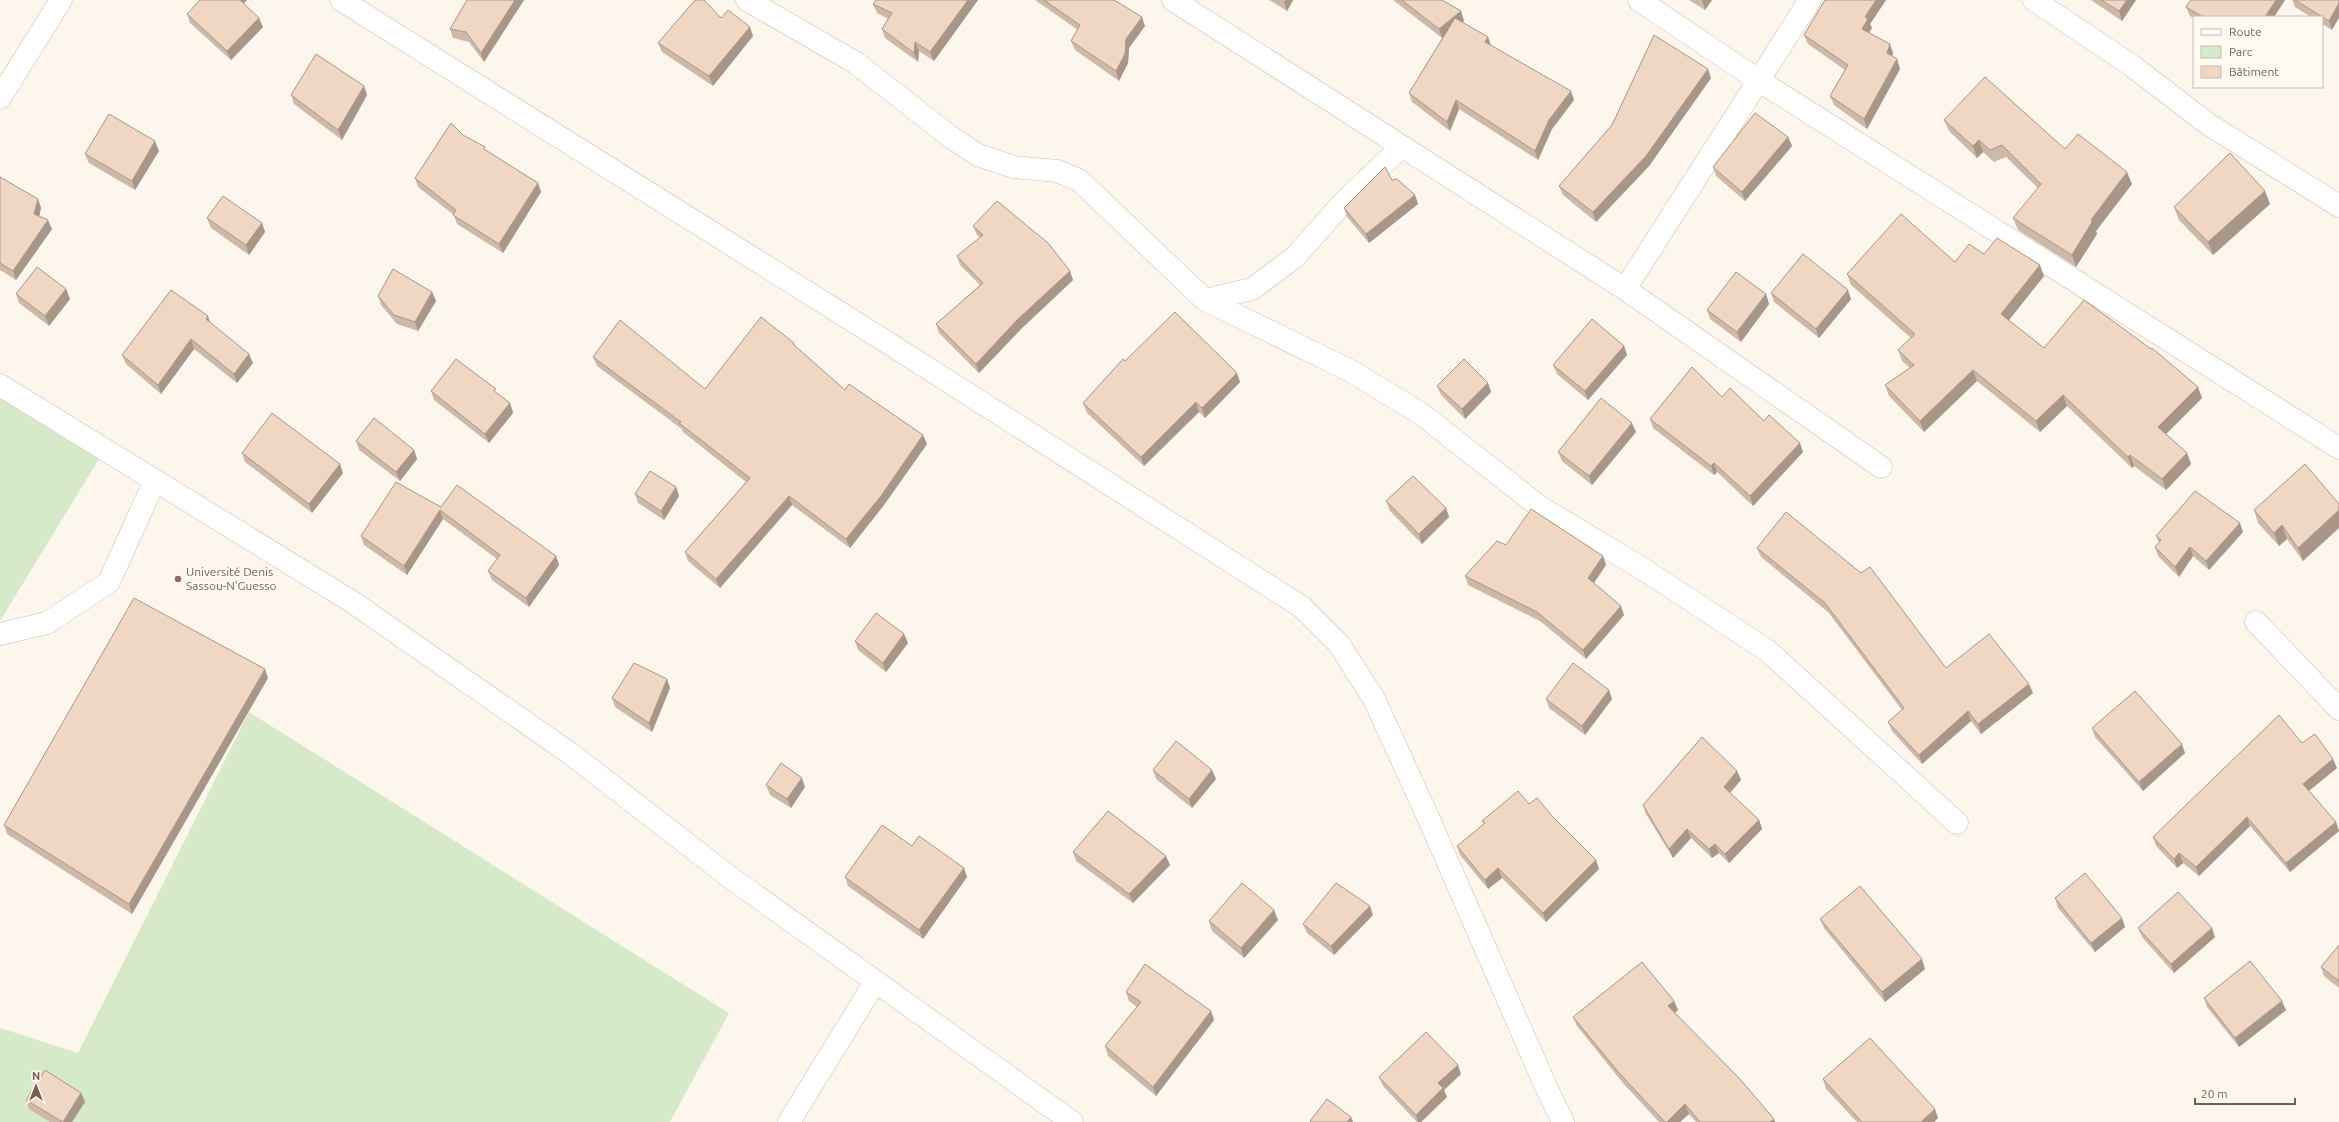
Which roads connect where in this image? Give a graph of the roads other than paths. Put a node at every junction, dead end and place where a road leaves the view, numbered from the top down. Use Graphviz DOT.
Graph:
graph roads {
  1 [pos="61,0"];
  2 [pos="341,0"];
  3 [pos="747,0"];
  4 [pos="1173,0"];
  5 [pos="1639,0"];
  6 [pos="1810,0"];
  7 [pos="2034,0"];
  8 [pos="1758,80"];
  9 [pos="0,98"];
  10 [pos="1401,147"];
  11 [pos="2339,206"];
  12 [pos="1625,289"];
  13 [pos="1205,300"];
  14 [pos="0,385"];
  15 [pos="2339,448"];
  16 [pos="1881,467"];
  17 [pos="155,480"];
  18 [pos="2256,622"];
  19 [pos="0,634"];
  20 [pos="2339,709"];
  21 [pos="1957,823"];
  22 [pos="875,982"];
  23 [pos="789,1122"];
  24 [pos="1072,1122"];
  25 [pos="1564,1122"];
  1 -- 9 [label="street"];
  2 -- 25 [label="street"];
  3 -- 13 [label="street"];
  4 -- 10 [label="street"];
  5 -- 8 [label="street"];
  6 -- 8 [label="street"];
  7 -- 11 [label="street"];
  8 -- 12 [label="street"];
  8 -- 15 [label="street"];
  10 -- 12 [label="street"];
  10 -- 13 [label="street"];
  12 -- 16 [label="street"];
  13 -- 21 [label="street"];
  14 -- 17 [label="street"];
  17 -- 19 [label="street"];
  17 -- 22 [label="street"];
  18 -- 20 [label="street"];
  22 -- 23 [label="street"];
  22 -- 24 [label="street"];
}
